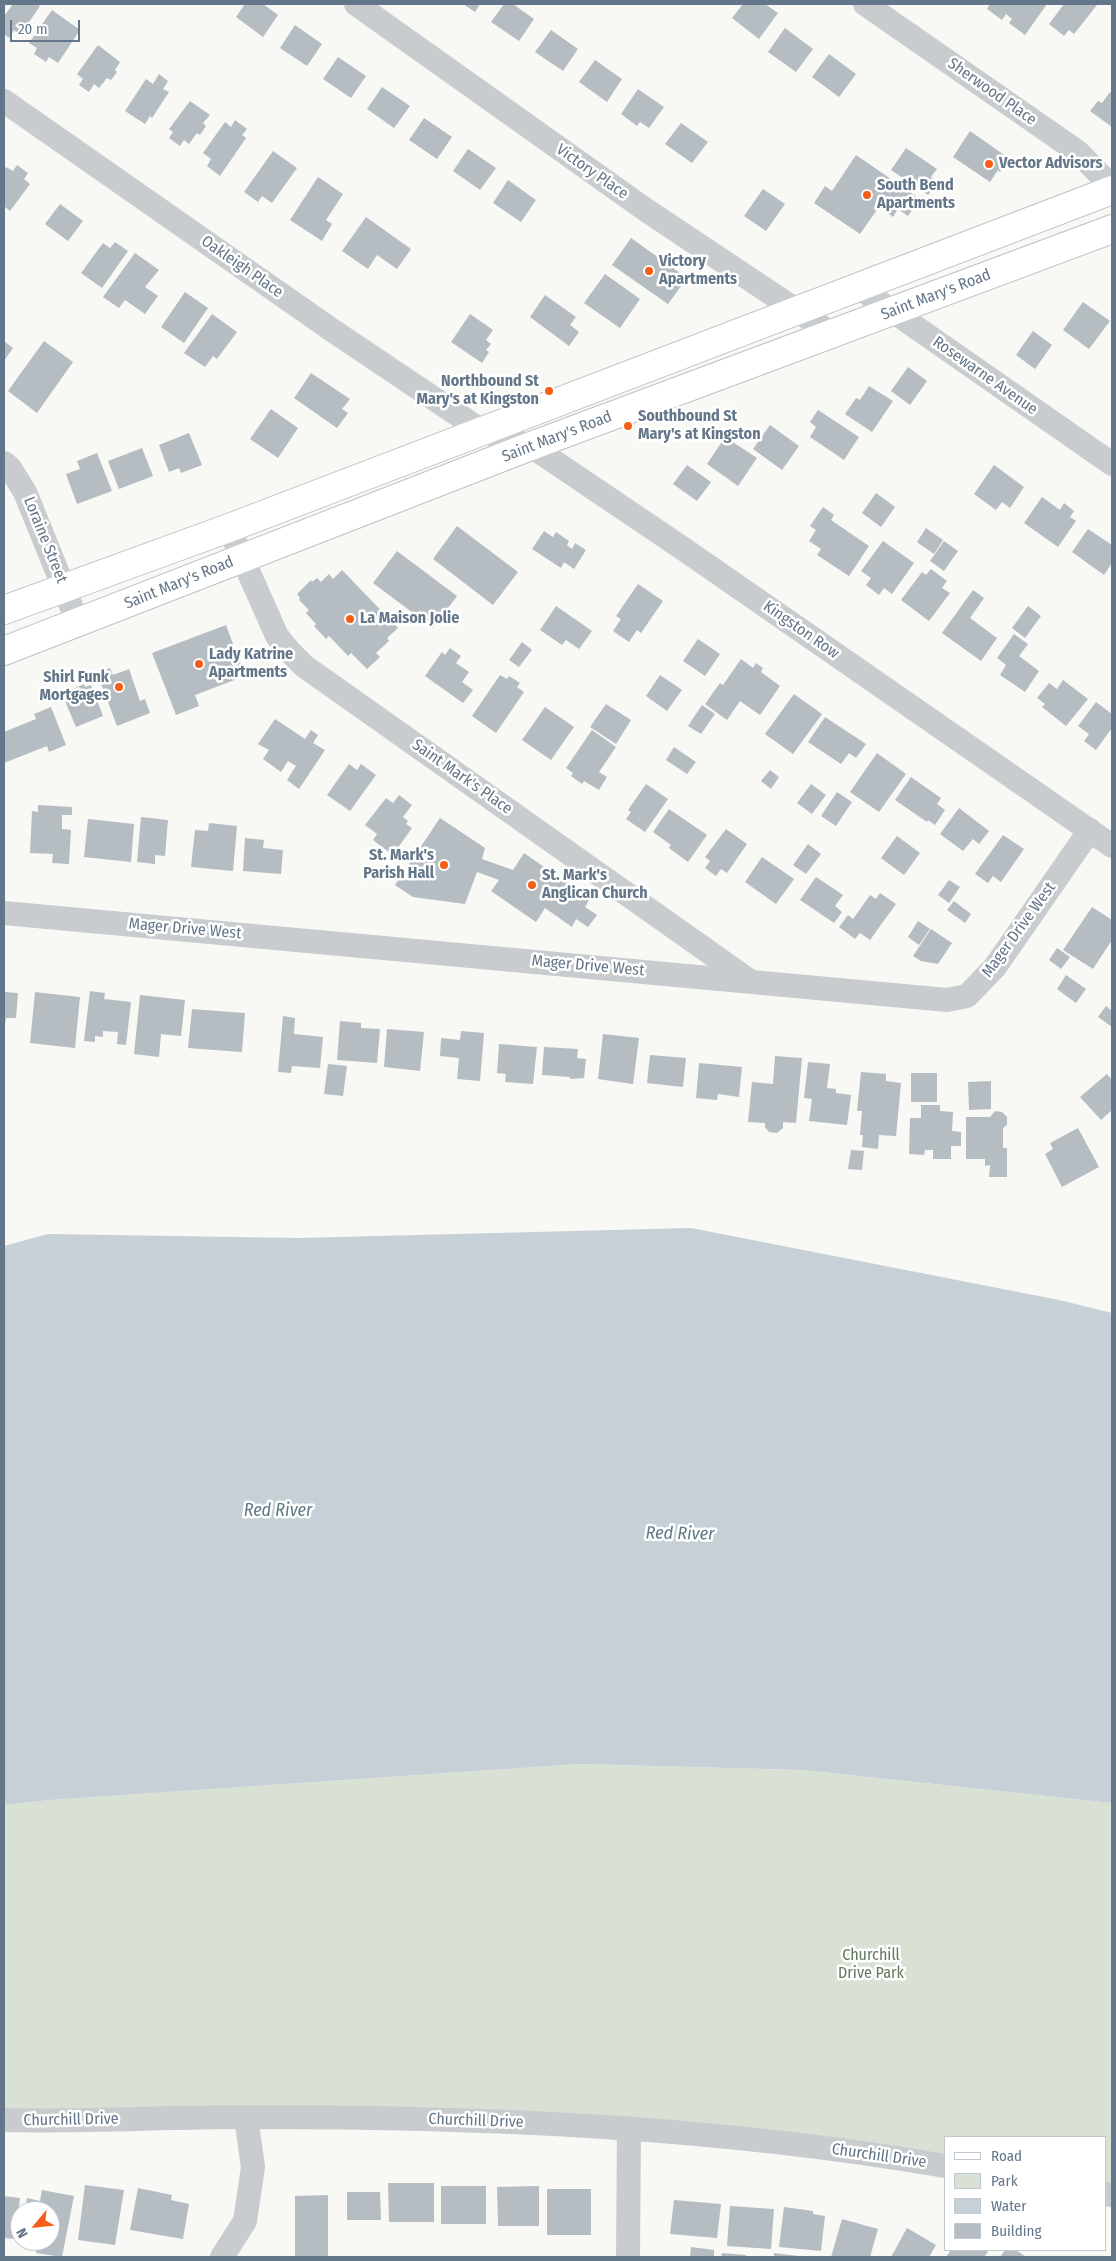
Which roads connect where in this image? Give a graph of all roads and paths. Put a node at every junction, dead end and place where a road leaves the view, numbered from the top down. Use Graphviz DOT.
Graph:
graph roads {
  1 [pos="356,4"];
  2 [pos="865,4"];
  3 [pos="4,101"];
  4 [pos="1112,186"];
  5 [pos="1112,190"];
  6 [pos="1112,229"];
  7 [pos="858,287"];
  8 [pos="798,311"];
  9 [pos="893,312"];
  10 [pos="832,334"];
  11 [pos="482,431"];
  12 [pos="531,446"];
  13 [pos="4,463"];
  14 [pos="1112,464"];
  15 [pos="229,528"];
  16 [pos="242,558"];
  17 [pos="65,589"];
  18 [pos="4,610"];
  19 [pos="78,623"];
  20 [pos="4,651"];
  21 [pos="1090,830"];
  22 [pos="1112,846"];
  23 [pos="4,913"];
  24 [pos="748,980"];
  25 [pos="246,2117"];
  26 [pos="4,2120"];
  27 [pos="629,2128"];
  28 [pos="944,2166"];
  29 [pos="222,2257"];
  30 [pos="628,2257"];
  1 -- 8 [label="street, Victory Place"];
  2 -- 4 [label="street, Sherwood Place"];
  3 -- 11 [label="street, Oakleigh Place"];
  5 -- 7 [label="main road, Saint Mary's Road"];
  6 -- 9 [label="main road, Saint Mary's Road"];
  7 -- 8 [label="main road, Saint Mary's Road"];
  7 -- 9 [label="street, Rosewarne Avenue"];
  8 -- 10 [label="street, Victory Place"];
  8 -- 11 [label="main road, Saint Mary's Road"];
  9 -- 10 [label="main road, Saint Mary's Road"];
  9 -- 14 [label="street, Rosewarne Avenue"];
  10 -- 12 [label="main road, Saint Mary's Road"];
  11 -- 12 [label="street, Kingston Row"];
  11 -- 15 [label="main road, Saint Mary's Road"];
  12 -- 16 [label="main road, Saint Mary's Road"];
  12 -- 21 [label="street, Kingston Row"];
  13 -- 17 [label="street, Loraine Street"];
  15 -- 16 [label="street, Saint Mark's Place"];
  15 -- 17 [label="main road, Saint Mary's Road"];
  16 -- 19 [label="main road, Saint Mary's Road"];
  16 -- 24 [label="street, Saint Mark's Place"];
  17 -- 18 [label="main road, Saint Mary's Road"];
  17 -- 19 [label="street, Loraine Street"];
  19 -- 20 [label="main road, Saint Mary's Road"];
  21 -- 22 [label="street, Kingston Row"];
  21 -- 24 [label="street, Mager Drive West"];
  23 -- 24 [label="street, Mager Drive West"];
  25 -- 26 [label="street, Churchill Drive"];
  25 -- 27 [label="street, Churchill Drive"];
  25 -- 29 [label="street"];
  27 -- 28 [label="street, Churchill Drive"];
  27 -- 30 [label="street"];
}
